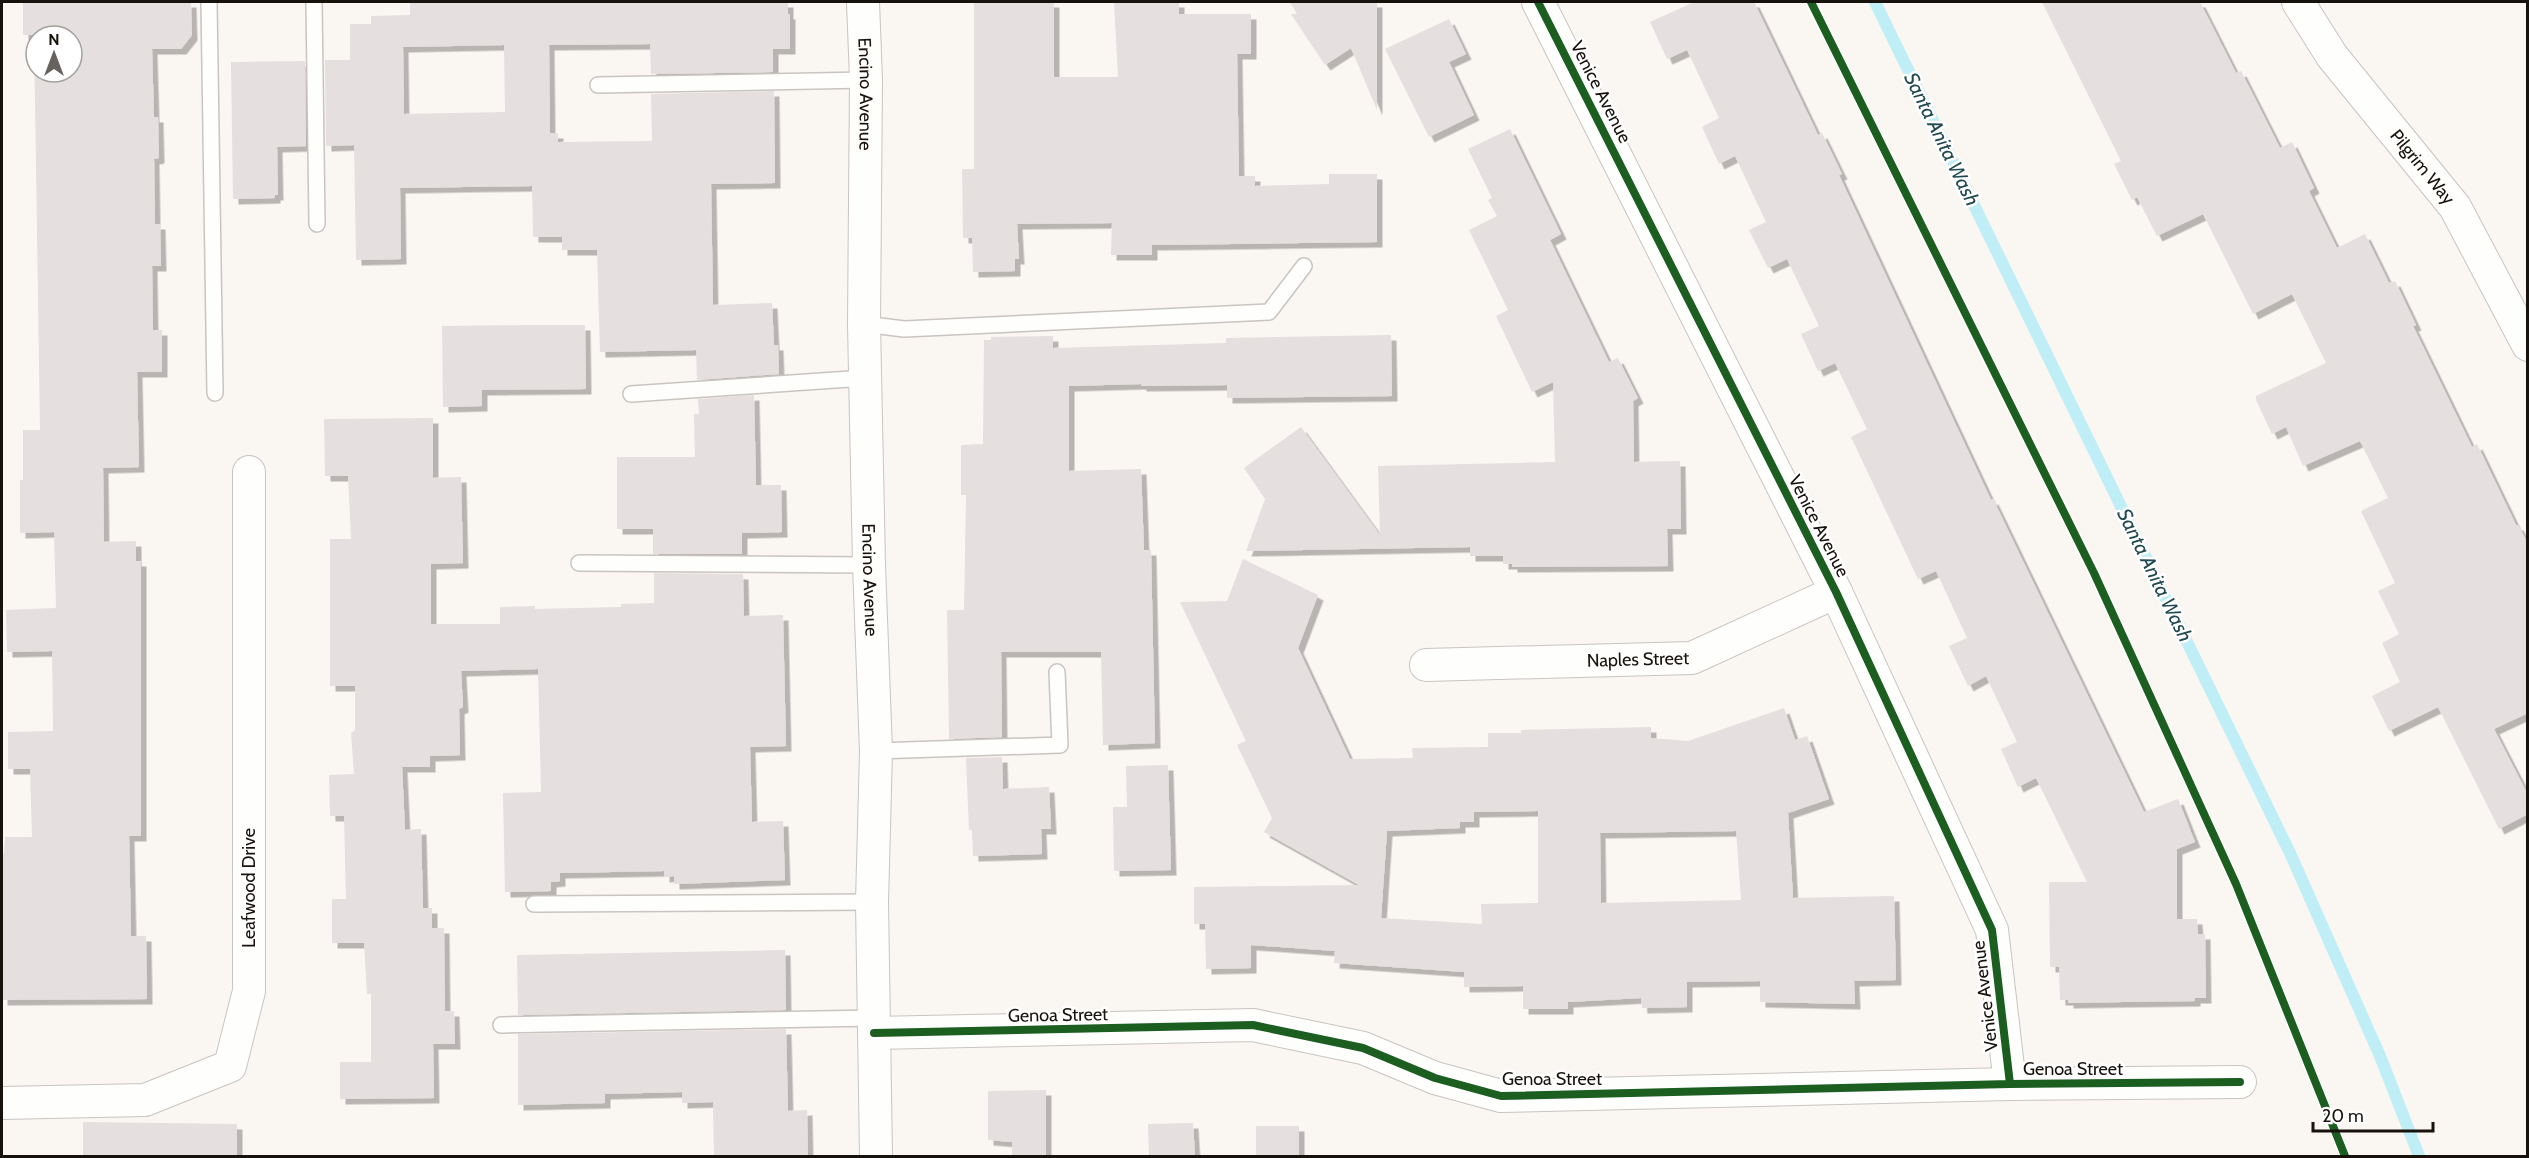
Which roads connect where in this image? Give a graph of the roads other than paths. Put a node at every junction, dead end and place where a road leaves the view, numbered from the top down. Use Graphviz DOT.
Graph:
graph roads {
  1 [pos="209,2"];
  2 [pos="314,2"];
  3 [pos="863,2"];
  4 [pos="1538,2"];
  5 [pos="2298,2"];
  6 [pos="866,80"];
  7 [pos="598,85"];
  8 [pos="317,224"];
  9 [pos="1304,266"];
  10 [pos="864,324"];
  11 [pos="2528,345"];
  12 [pos="865,378"];
  13 [pos="215,393"];
  14 [pos="631,394"];
  15 [pos="249,471"];
  16 [pos="579,563"];
  17 [pos="869,565"];
  18 [pos="1836,592"];
  19 [pos="1426,665"];
  20 [pos="1057,672"];
  21 [pos="876,751"];
  22 [pos="872,902"];
  23 [pos="534,904"];
  24 [pos="501,1025"];
  25 [pos="874,1026"];
  26 [pos="2240,1082"];
  27 [pos="2010,1084"];
  28 [pos="2,1103"];
  29 [pos="876,1156"];
  1 -- 13 [label="lane"];
  2 -- 8 [label="lane"];
  3 -- 6 [label="street, Encino Avenue"];
  4 -- 18 [label="street, Venice Avenue"];
  5 -- 11 [label="street, Pilgrim Way"];
  6 -- 7 [label="lane"];
  6 -- 10 [label="street, Encino Avenue"];
  9 -- 10 [label="lane"];
  10 -- 12 [label="street, Encino Avenue"];
  12 -- 14 [label="lane"];
  12 -- 17 [label="street, Encino Avenue"];
  15 -- 28 [label="street, Leafwood Drive"];
  16 -- 17 [label="lane"];
  17 -- 21 [label="street, Encino Avenue"];
  18 -- 19 [label="street, Naples Street"];
  18 -- 27 [label="street, Venice Avenue"];
  20 -- 21 [label="lane"];
  21 -- 22 [label="street, Encino Avenue"];
  22 -- 23 [label="lane"];
  22 -- 25 [label="street, Encino Avenue"];
  24 -- 25 [label="lane"];
  25 -- 27 [label="street, Genoa Street"];
  25 -- 29 [label="street, Encino Avenue"];
  26 -- 27 [label="street, Genoa Street"];
}
